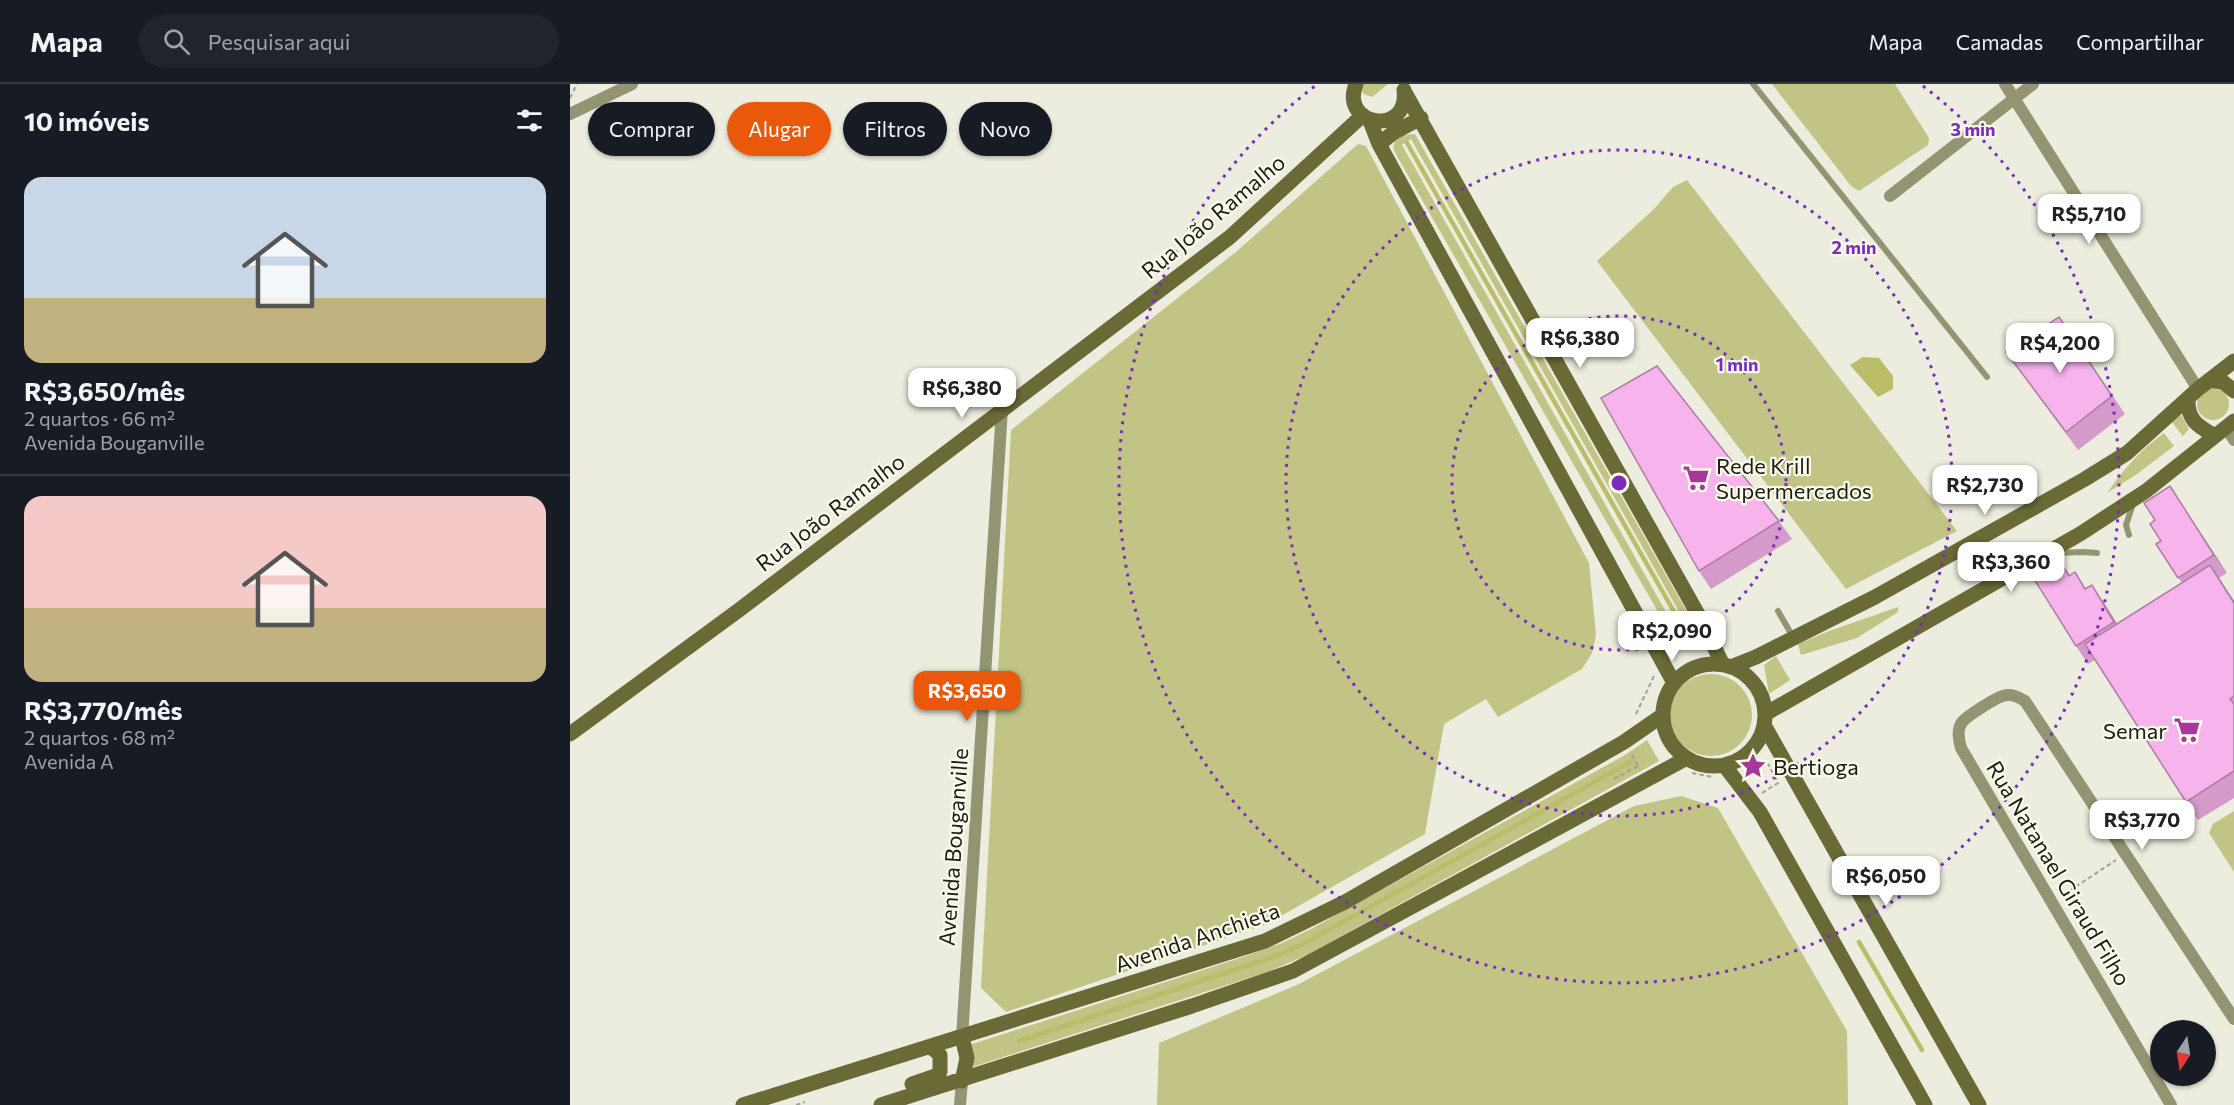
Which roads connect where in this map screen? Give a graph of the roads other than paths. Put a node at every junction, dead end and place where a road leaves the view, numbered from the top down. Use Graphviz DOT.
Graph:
graph roads {
  1 [pos="632,84"];
  2 [pos="1345,84"];
  3 [pos="1356,84"];
  4 [pos="1753,84"];
  5 [pos="2005,84"];
  6 [pos="2033,84"];
  7 [pos="1403,88"];
  8 [pos="2015,98"];
  9 [pos="1354,100"];
  10 [pos="570,114"];
  11 [pos="1366,118"];
  12 [pos="1421,118"];
  13 [pos="1379,144"];
  14 [pos="1890,196"];
  15 [pos="2234,362"];
  16 [pos="1987,377"];
  17 [pos="2198,389"];
  18 [pos="2234,391"];
  19 [pos="1002,409"];
  20 [pos="2227,431"];
  21 [pos="2134,499"];
  22 [pos="2129,535"];
  23 [pos="2047,553"];
  24 [pos="2097,553"];
  25 [pos="1778,611"];
  26 [pos="1794,638"];
  27 [pos="1727,666"];
  28 [pos="1674,683"];
  29 [pos="1663,715"];
  30 [pos="1765,719"];
  31 [pos="570,734"];
  32 [pos="1688,765"];
  33 [pos="1722,773"];
  34 [pos="2234,1019"];
  35 [pos="962,1037"];
  36 [pos="931,1047"];
  37 [pos="962,1081"];
  38 [pos="743,1105"];
  39 [pos="870,1105"];
  40 [pos="881,1105"];
  41 [pos="960,1105"];
  42 [pos="1925,1105"];
  43 [pos="1979,1105"];
  44 [pos="2171,1105"];
  1 -- 10 [label="street"];
  2 -- 9 [label="main road"];
  3 -- 9 [label="main road"];
  4 -- 16 [label="lane"];
  5 -- 8 [label="street"];
  6 -- 8 [label="street"];
  7 -- 11 [label="main road"];
  7 -- 12 [label="main road"];
  8 -- 14 [label="street"];
  8 -- 17 [label="street"];
  9 -- 11 [label="main road"];
  11 -- 13 [label="main road"];
  11 -- 19 [label="main road, Rua João Ramalho"];
  12 -- 13 [label="main road"];
  12 -- 27 [label="main road"];
  13 -- 28 [label="main road"];
  15 -- 17 [label="main road"];
  17 -- 18 [label="main road"];
  17 -- 20 [label="main road"];
  17 -- 26 [label="main road"];
  19 -- 31 [label="main road, Rua João Ramalho"];
  19 -- 35 [label="street, Avenida Bouganville"];
  20 -- 21 [label="main road"];
  21 -- 22 [label="lane"];
  21 -- 23 [label="main road"];
  23 -- 24 [label="lane"];
  23 -- 30 [label="main road"];
  25 -- 26 [label="lane"];
  26 -- 27 [label="main road"];
  27 -- 28 [label="main road"];
  27 -- 30 [label="main road"];
  28 -- 29 [label="main road"];
  29 -- 32 [label="main road"];
  29 -- 35 [label="main road, Avenida Anchieta"];
  30 -- 33 [label="main road"];
  30 -- 43 [label="main road"];
  32 -- 33 [label="main road"];
  32 -- 37 [label="main road"];
  33 -- 42 [label="main road"];
  34 -- 44 [label="street, Rua Natanael Giraud Filho"];
  35 -- 36 [label="main road, Avenida Anchieta"];
  35 -- 37 [label="main road"];
  36 -- 38 [label="main road, Avenida Anchieta"];
  36 -- 39 [label="main road"];
  37 -- 40 [label="main road"];
  37 -- 41 [label="street"];
}
